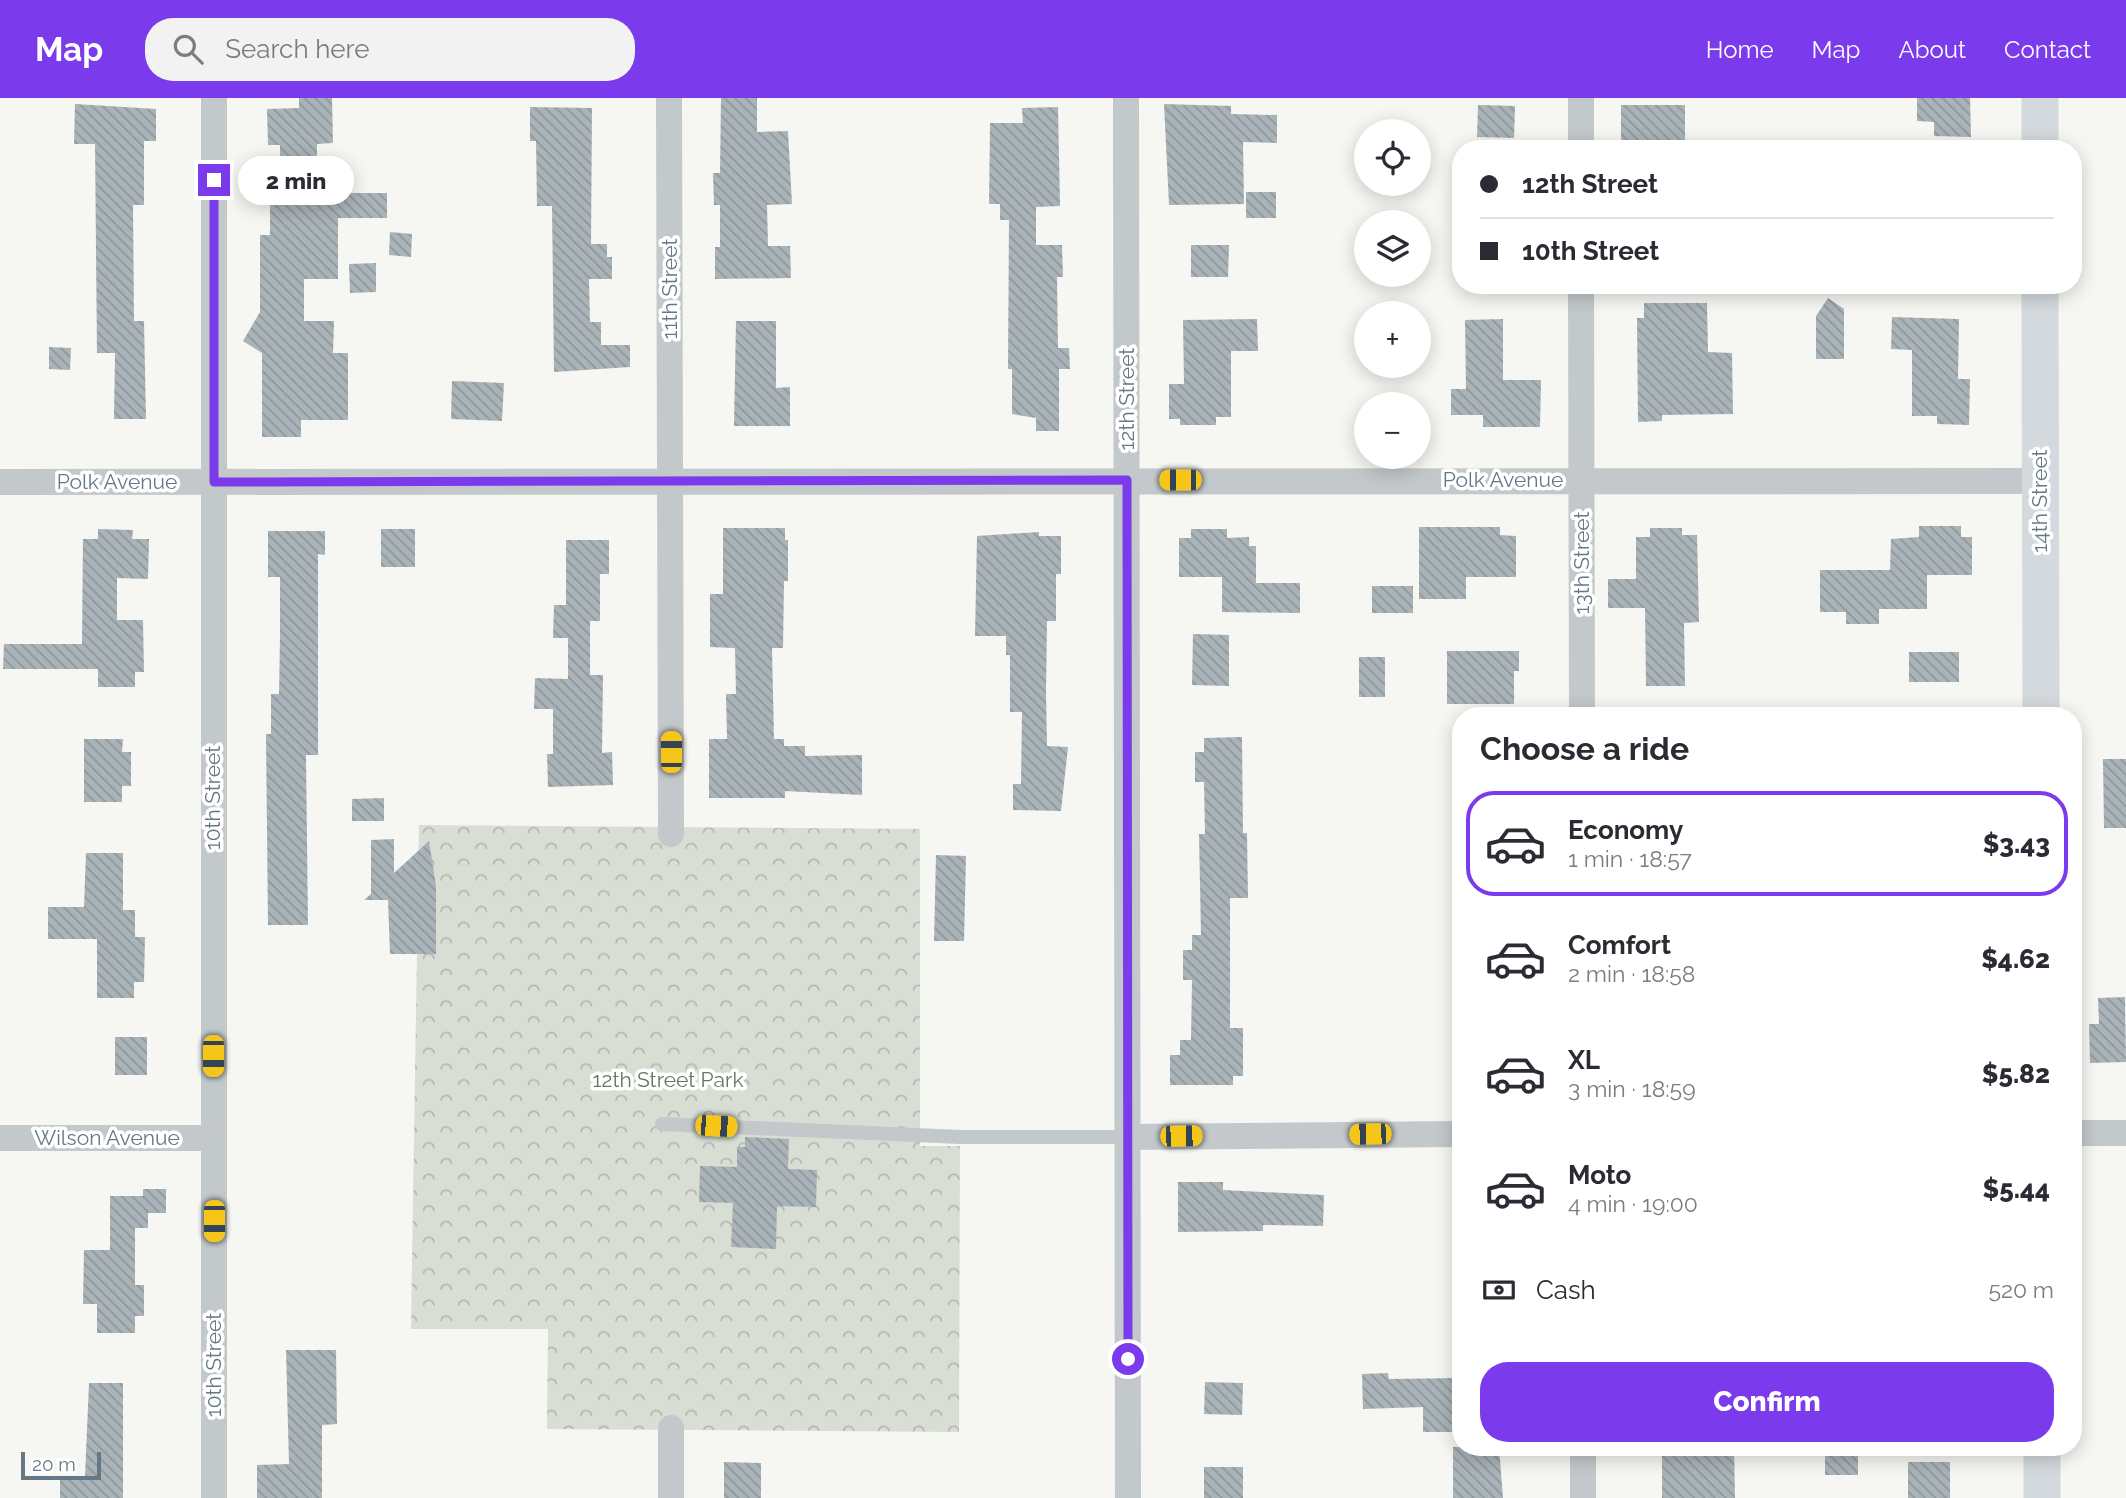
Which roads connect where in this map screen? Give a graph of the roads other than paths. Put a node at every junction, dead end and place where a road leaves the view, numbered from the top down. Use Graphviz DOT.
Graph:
graph roads {
  1 [pos="214,98"];
  2 [pos="669,98"];
  3 [pos="1126,98"];
  4 [pos="1581,98"];
  5 [pos="2040,98"];
  6 [pos="1581,140"];
  7 [pos="2040,140"];
  8 [pos="1581,294"];
  9 [pos="2040,294"];
  10 [pos="1127,480"];
  11 [pos="1582,480"];
  12 [pos="669,481"];
  13 [pos="2040,481"];
  14 [pos="0,482"];
  15 [pos="214,482"];
  16 [pos="1583,707"];
  17 [pos="2041,707"];
  18 [pos="671,834"];
  19 [pos="662,1124"];
  20 [pos="2082,1133"];
  21 [pos="2126,1133"];
  22 [pos="1452,1134"];
  23 [pos="1128,1137"];
  24 [pos="0,1138"];
  25 [pos="213,1138"];
  26 [pos="671,1428"];
  27 [pos="1583,1456"];
  28 [pos="2042,1456"];
  29 [pos="214,1498"];
  30 [pos="671,1498"];
  31 [pos="1128,1498"];
  32 [pos="1583,1498"];
  33 [pos="2042,1498"];
  1 -- 15 [label="street, 10th Street"];
  2 -- 12 [label="street, 11th Street"];
  3 -- 10 [label="street, 12th Street"];
  4 -- 6 [label="street"];
  5 -- 7 [label="street"];
  8 -- 11 [label="street, 13th Street"];
  9 -- 13 [label="street, 14th Street"];
  10 -- 11 [label="street, Polk Avenue"];
  10 -- 12 [label="street, Polk Avenue"];
  10 -- 23 [label="street, 12th Street"];
  11 -- 13 [label="street, Polk Avenue"];
  11 -- 16 [label="street, 13th Street"];
  12 -- 15 [label="street, Polk Avenue"];
  12 -- 18 [label="street, 11th Street"];
  13 -- 17 [label="street, 14th Street"];
  14 -- 15 [label="street, Polk Avenue"];
  15 -- 25 [label="street, 10th Street"];
  19 -- 23 [label="lane"];
  20 -- 21 [label="street"];
  22 -- 23 [label="street"];
  23 -- 31 [label="street, 12th Street"];
  24 -- 25 [label="street, Wilson Avenue"];
  25 -- 29 [label="street, 10th Street"];
  26 -- 30 [label="street"];
  27 -- 32 [label="street"];
  28 -- 33 [label="street"];
}
